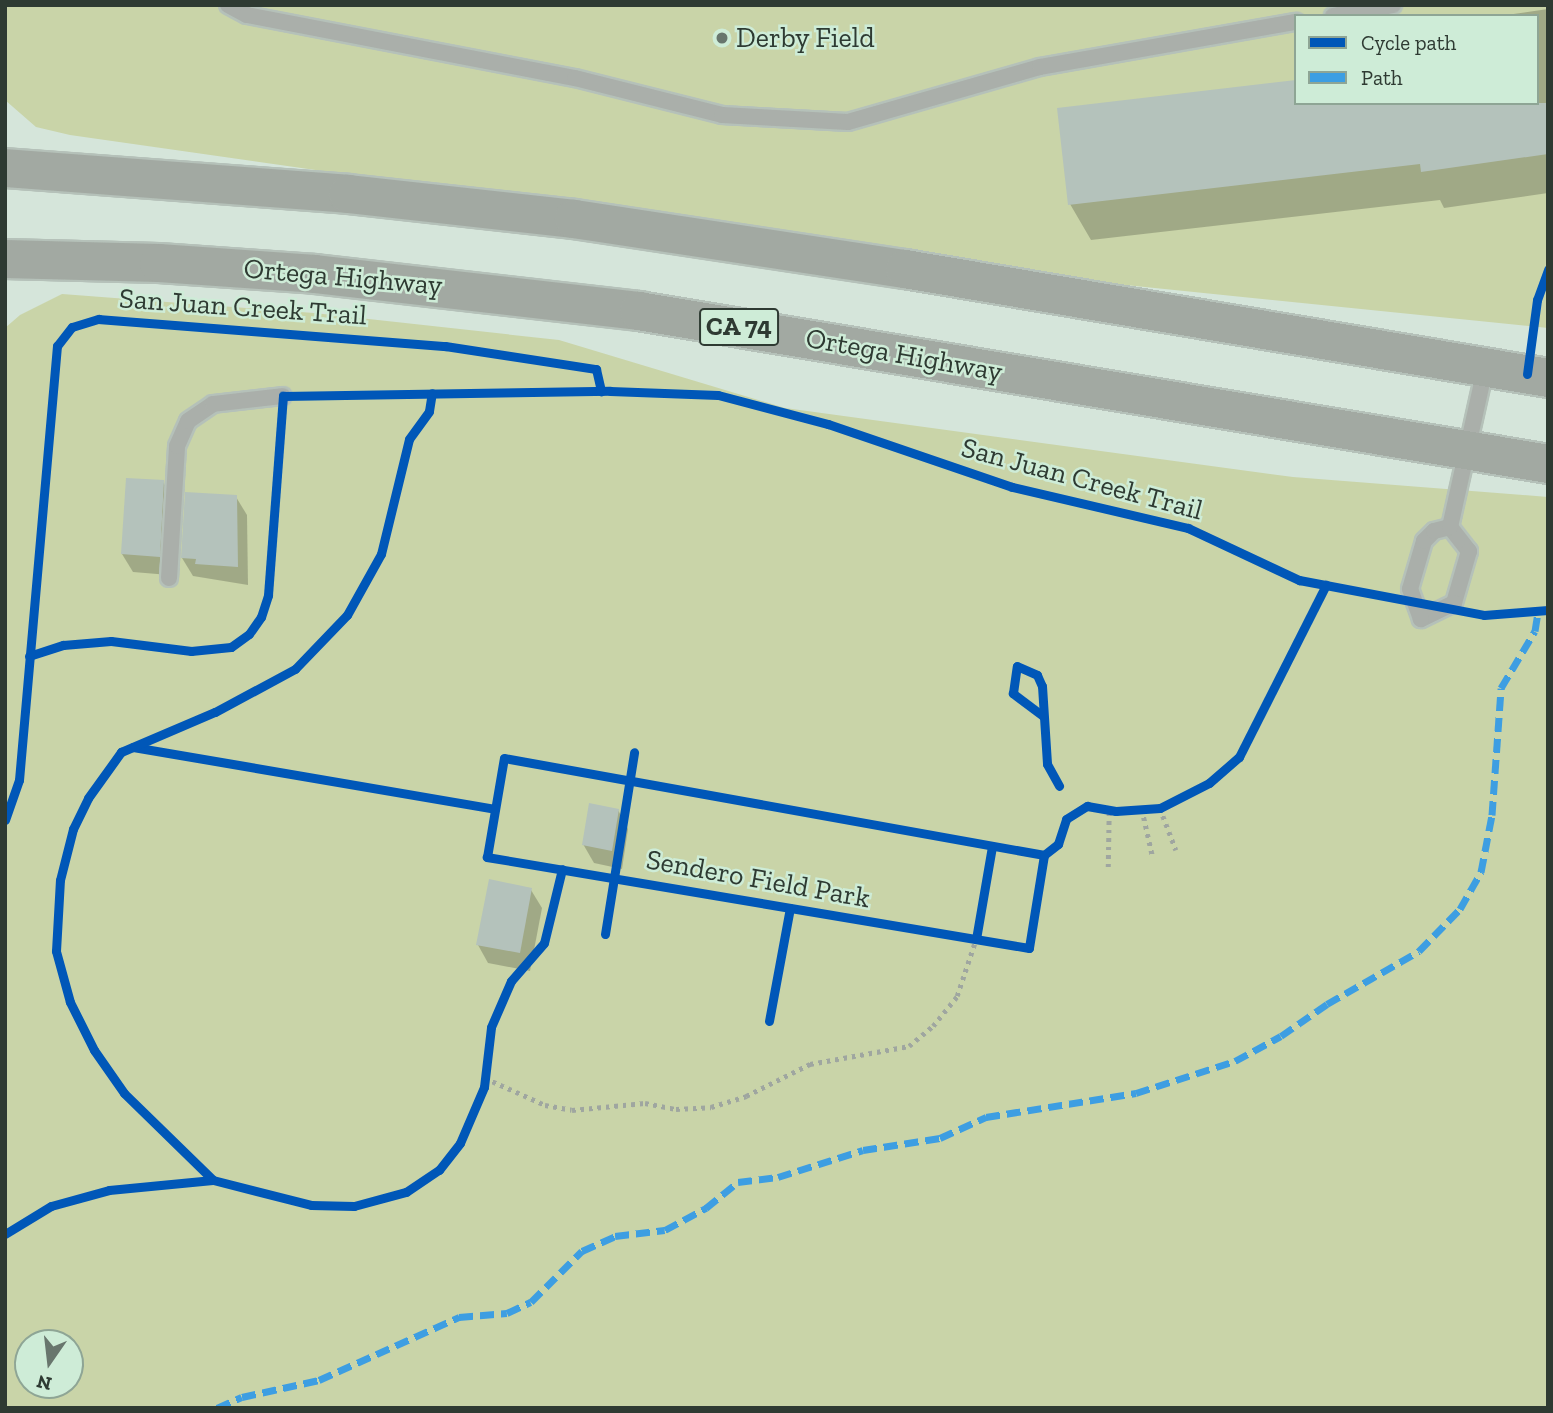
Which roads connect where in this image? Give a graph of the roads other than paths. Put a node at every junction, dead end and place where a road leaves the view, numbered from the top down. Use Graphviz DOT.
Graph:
graph roads {
  1 [pos="228,5"];
  2 [pos="1392,5"];
  3 [pos="1344,14"];
  4 [pos="1294,22"];
  5 [pos="5,168"];
  6 [pos="5,259"];
  7 [pos="1485,369"];
  8 [pos="1548,378"];
  9 [pos="283,396"];
  10 [pos="1466,451"];
  11 [pos="1548,464"];
  12 [pos="1450,527"];
  13 [pos="169,578"];
  1 -- 4 [label="lane"];
  2 -- 3 [label="lane"];
  5 -- 7 [label="main road"];
  6 -- 10 [label="main road, Ortega Highway / CA 74"];
  7 -- 8 [label="main road"];
  7 -- 10 [label="lane"];
  9 -- 13 [label="lane"];
  10 -- 11 [label="main road, Ortega Highway / CA 74"];
  10 -- 12 [label="lane"];
  12 -- 12 [label="lane"];
}
